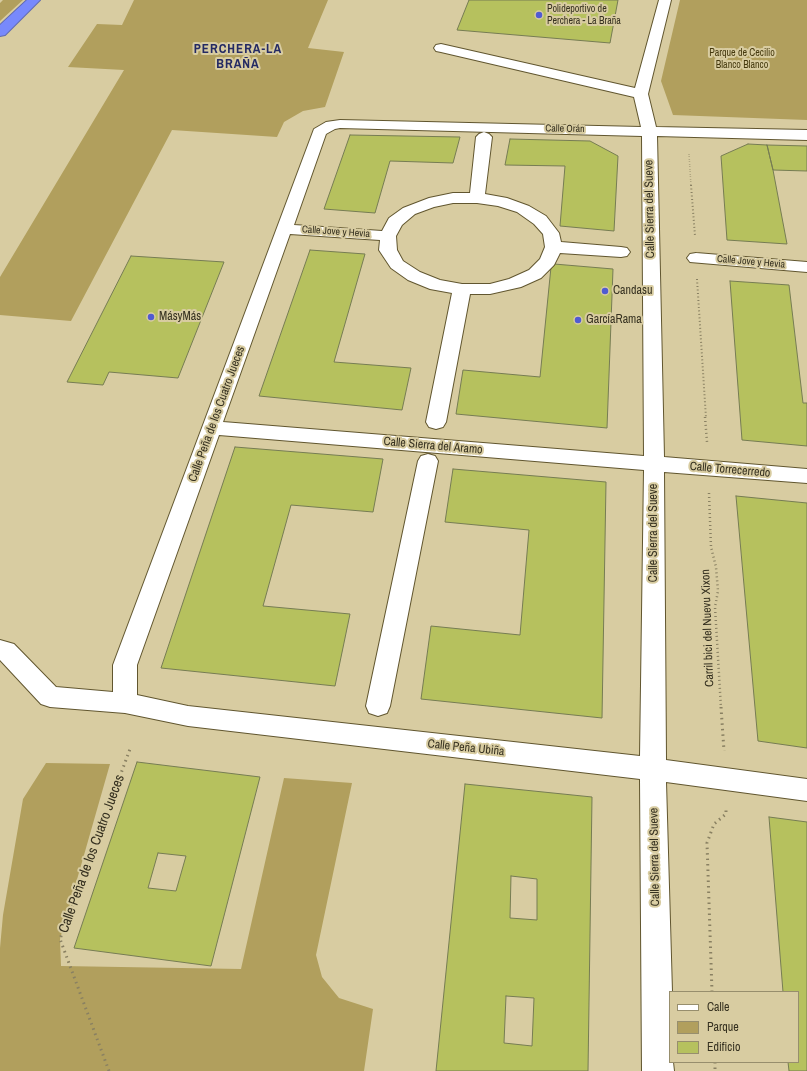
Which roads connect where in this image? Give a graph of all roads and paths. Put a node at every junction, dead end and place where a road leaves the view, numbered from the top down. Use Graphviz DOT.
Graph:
graph roads {
  1 [pos="34,0"];
  2 [pos="665,0"];
  3 [pos="0,32"];
  4 [pos="441,48"];
  5 [pos="641,94"];
  6 [pos="323,129"];
  7 [pos="649,131"];
  8 [pos="807,135"];
  9 [pos="484,136"];
  10 [pos="477,198"];
  11 [pos="284,229"];
  12 [pos="388,236"];
  13 [pos="554,247"];
  14 [pos="621,252"];
  15 [pos="696,258"];
  16 [pos="807,267"];
  17 [pos="462,289"];
  18 [pos="436,422"];
  19 [pos="213,428"];
  20 [pos="428,461"];
  21 [pos="654,463"];
  22 [pos="708,469"];
  23 [pos="807,476"];
  24 [pos="0,649"];
  25 [pos="125,703"];
  26 [pos="378,706"];
  27 [pos="130,749"];
  28 [pos="653,769"];
  29 [pos="726,778"];
  30 [pos="807,790"];
  31 [pos="712,991"];
  32 [pos="110,1071"];
  33 [pos="658,1071"];
  1 -- 3 [label="highway"];
  2 -- 5 [label="street, Calle Sierra del Sueve"];
  4 -- 5 [label="street"];
  5 -- 7 [label="street, Calle Sierra del Sueve"];
  6 -- 7 [label="street, Calle Orán"];
  6 -- 11 [label="street, Calle Peña de los Cuatro Jueces"];
  7 -- 8 [label="street, Calle Orán"];
  7 -- 21 [label="street, Calle Sierra del Sueve"];
  9 -- 10 [label="street"];
  10 -- 12 [label="street"];
  10 -- 13 [label="street"];
  11 -- 12 [label="street, Calle Jove y Hevia"];
  11 -- 19 [label="street, Calle Peña de los Cuatro Jueces"];
  12 -- 17 [label="street"];
  13 -- 14 [label="street"];
  13 -- 17 [label="street"];
  15 -- 16 [label="street, Calle Jove y Hevia"];
  15 -- 22 [label="path, Carril bici del Nuevu Xixon"];
  17 -- 18 [label="street"];
  19 -- 21 [label="street, Calle Sierra del Aramo"];
  19 -- 25 [label="street, Calle Peña de los Cuatro Jueces"];
  20 -- 26 [label="street"];
  21 -- 22 [label="street, Calle Torrecerredo"];
  21 -- 28 [label="street, Calle Sierra del Sueve"];
  22 -- 23 [label="street, Calle Torrecerredo"];
  22 -- 29 [label="path, Carril bici del Nuevu Xixon"];
  24 -- 25 [label="street, Calle Peña Ubiña"];
  25 -- 28 [label="street, Calle Peña Ubiña"];
  27 -- 32 [label="path, Calle Peña de los Cuatro Jueces"];
  28 -- 29 [label="street, Calle Peña Ubiña"];
  28 -- 33 [label="street, Calle Sierra del Sueve"];
  29 -- 30 [label="street, Calle Peña Ubiña"];
  29 -- 31 [label="path, Carril bici del Nuevu Xixon"];
}
